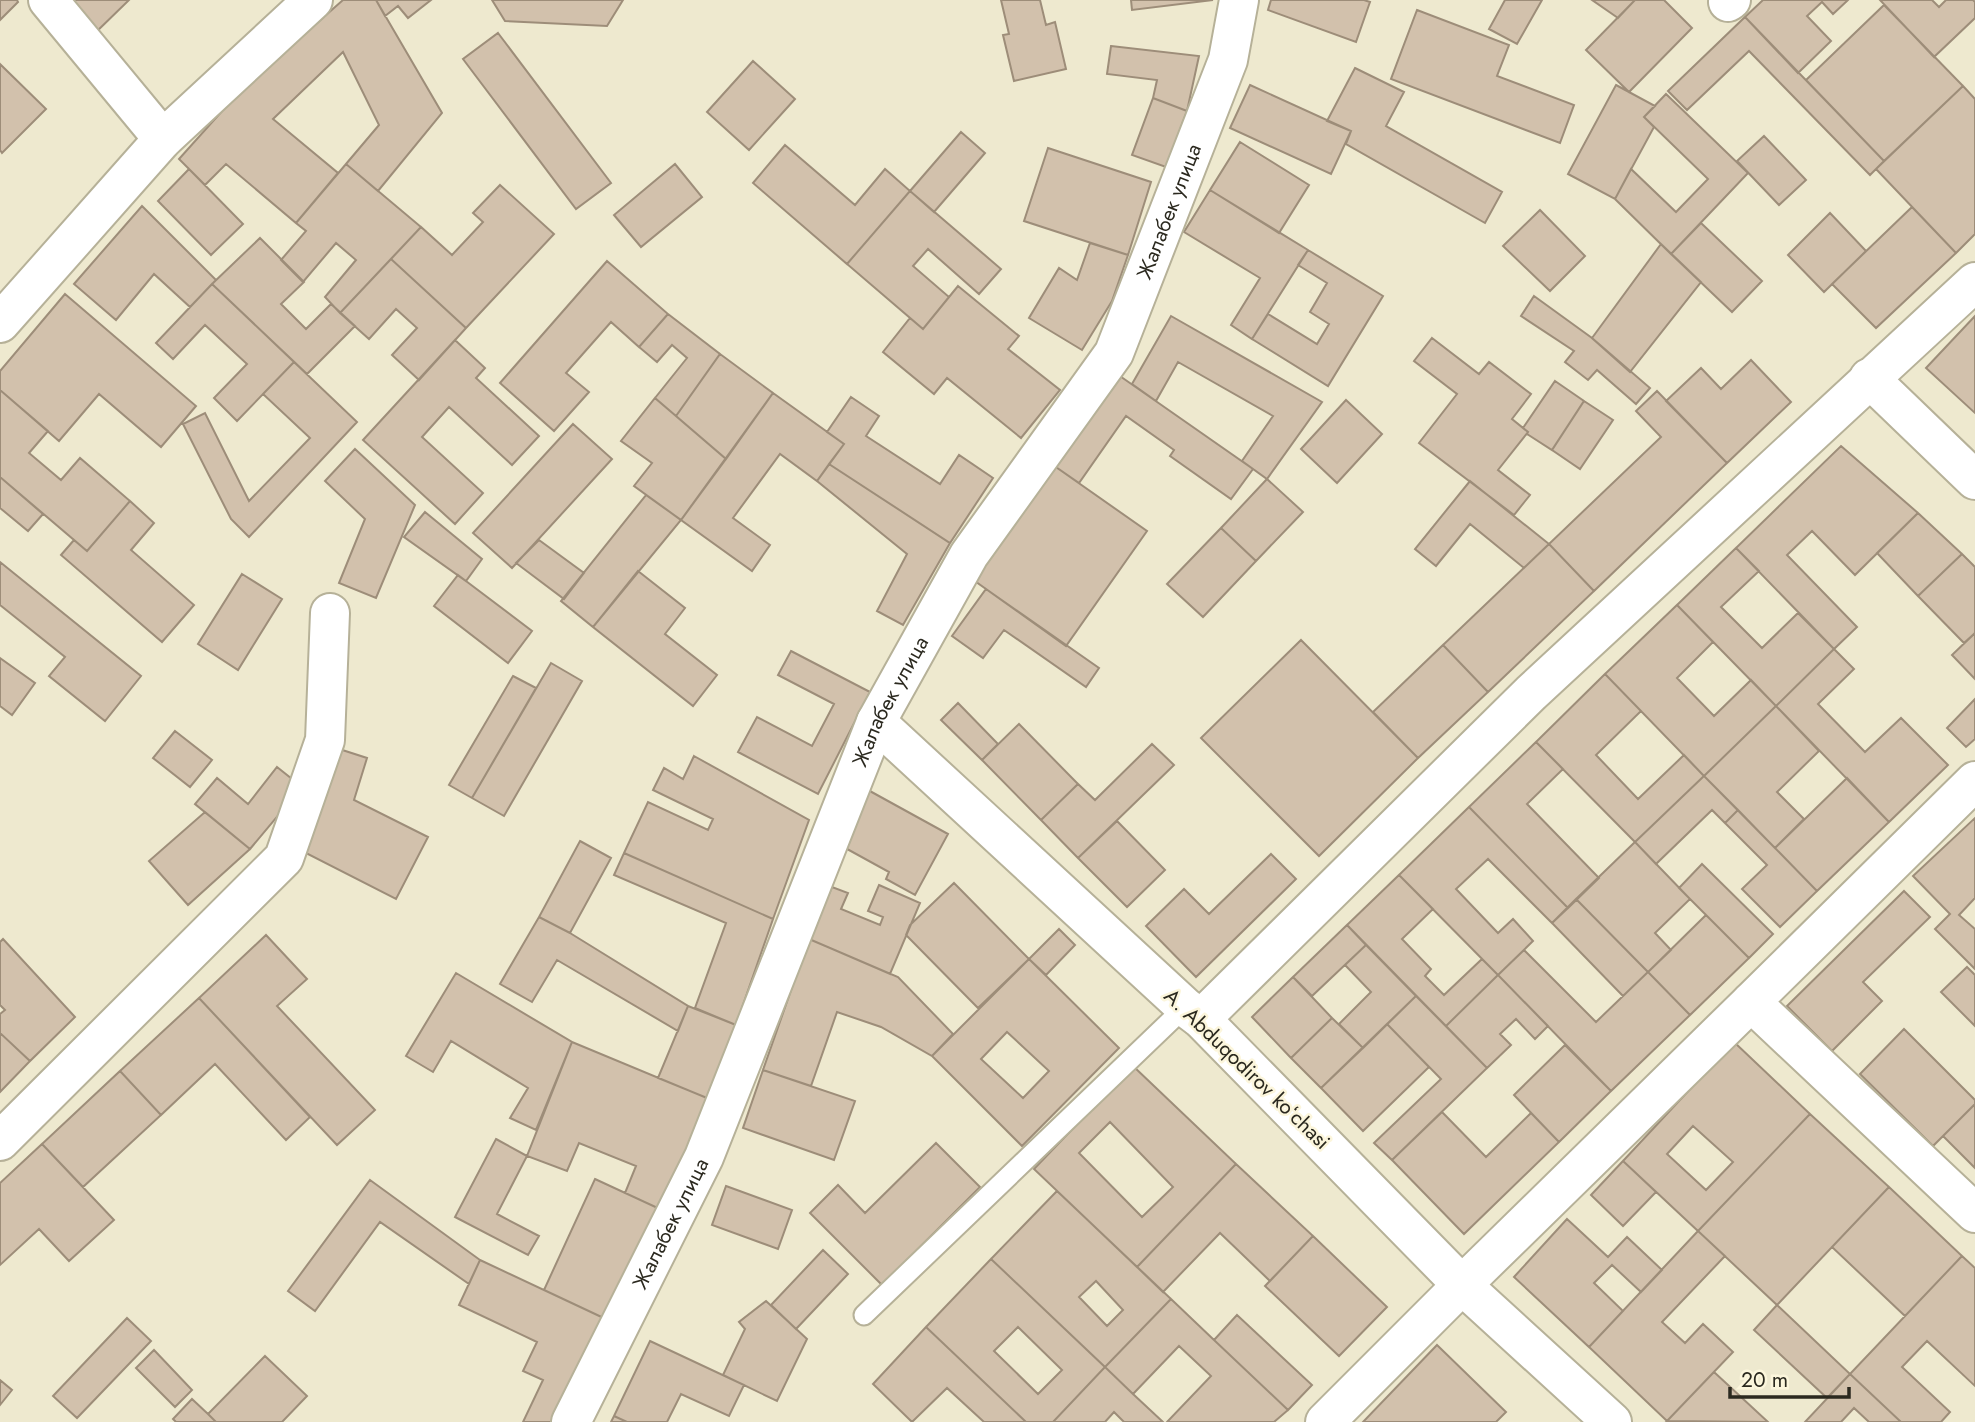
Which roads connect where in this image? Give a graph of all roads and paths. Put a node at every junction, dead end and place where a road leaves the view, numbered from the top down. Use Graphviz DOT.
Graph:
graph roads {
  1 [pos="48,0"];
  2 [pos="313,0"];
  3 [pos="1239,0"];
  4 [pos="163,139"];
  5 [pos="1975,282"];
  6 [pos="0,323"];
  7 [pos="1869,378"];
  8 [pos="1975,480"];
  9 [pos="330,612"];
  10 [pos="876,722"];
  11 [pos="1975,781"];
  12 [pos="1751,1002"];
  13 [pos="1193,1013"];
  14 [pos="0,1141"];
  15 [pos="1975,1213"];
  16 [pos="1462,1285"];
  17 [pos="864,1315"];
  18 [pos="571,1422"];
  19 [pos="1325,1422"];
  20 [pos="1612,1422"];
  1 -- 4 [label="street"];
  2 -- 4 [label="street"];
  3 -- 10 [label="street, Жалабек улица"];
  4 -- 6 [label="street"];
  5 -- 7 [label="street"];
  7 -- 8 [label="street"];
  7 -- 13 [label="street"];
  9 -- 14 [label="street"];
  10 -- 13 [label="street, A. Abduqodirov koʻchasi"];
  10 -- 18 [label="street, Жалабек улица"];
  11 -- 12 [label="street"];
  12 -- 15 [label="street"];
  12 -- 16 [label="street"];
  13 -- 16 [label="street, A. Abduqodirov koʻchasi"];
  13 -- 17 [label="lane"];
  16 -- 19 [label="street"];
  16 -- 20 [label="street, A. Abduqodirov koʻchasi"];
}
